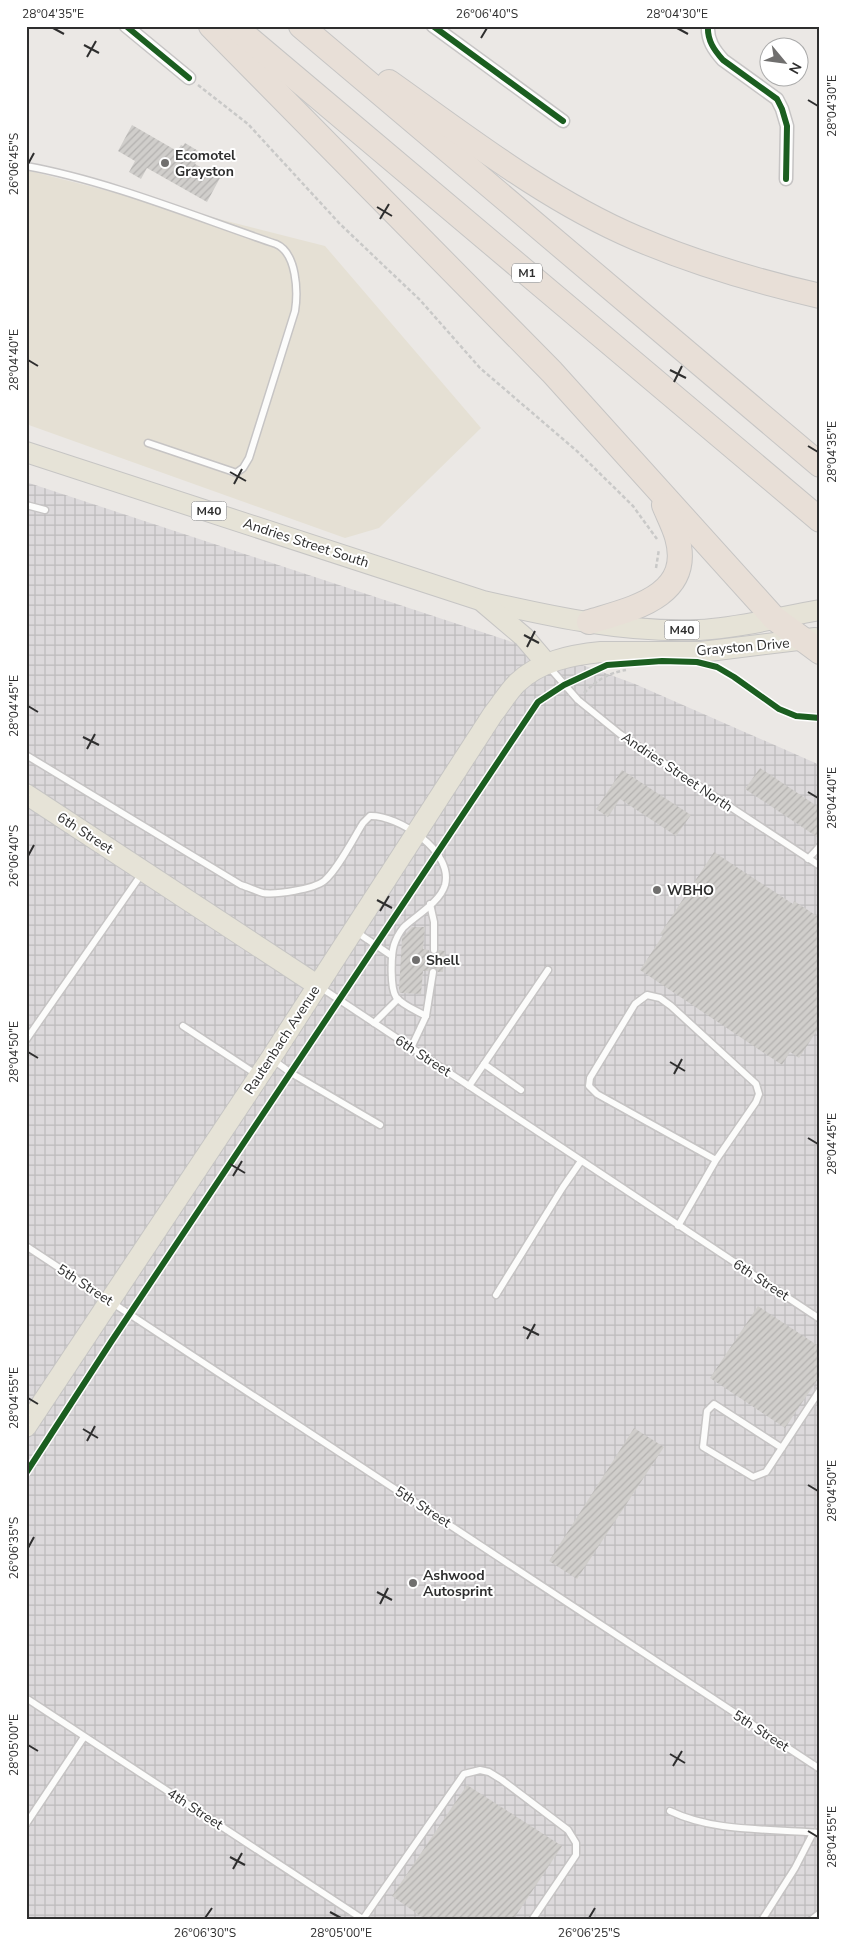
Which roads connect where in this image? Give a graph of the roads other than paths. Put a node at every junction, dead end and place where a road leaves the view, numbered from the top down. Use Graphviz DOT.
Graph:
graph roads {
  1 [pos="126,26"];
  2 [pos="210,26"];
  3 [pos="234,26"];
  4 [pos="302,26"];
  5 [pos="310,26"];
  6 [pos="433,26"];
  7 [pos="708,26"];
  8 [pos="189,78"];
  9 [pos="563,121"];
  10 [pos="26,166"];
  11 [pos="786,179"];
  12 [pos="820,296"];
  13 [pos="148,443"];
  14 [pos="26,452"];
  15 [pos="820,465"];
  16 [pos="654,483"];
  17 [pos="26,505"];
  18 [pos="45,510"];
  19 [pos="820,520"];
  20 [pos="483,601"];
  21 [pos="820,610"];
  22 [pos="774,618"];
  23 [pos="589,622"];
  24 [pos="814,643"];
  25 [pos="547,664"];
  26 [pos="26,755"];
  27 [pos="26,794"];
  28 [pos="416,833"];
  29 [pos="820,846"];
  30 [pos="808,859"];
  31 [pos="820,866"];
  32 [pos="144,871"];
  33 [pos="430,904"];
  34 [pos="353,930"];
  35 [pos="434,950"];
  36 [pos="392,956"];
  37 [pos="548,970"];
  38 [pos="433,972"];
  39 [pos="317,985"];
  40 [pos="398,999"];
  41 [pos="426,1016"];
  42 [pos="374,1023"];
  43 [pos="183,1026"];
  44 [pos="26,1040"];
  45 [pos="411,1048"];
  46 [pos="271,1058"];
  47 [pos="484,1064"];
  48 [pos="260,1076"];
  49 [pos="469,1086"];
  50 [pos="521,1090"];
  51 [pos="380,1124"];
  52 [pos="716,1160"];
  53 [pos="581,1161"];
  54 [pos="678,1226"];
  55 [pos="26,1246"];
  56 [pos="496,1294"];
  57 [pos="109,1301"];
  58 [pos="820,1319"];
  59 [pos="820,1390"];
  60 [pos="26,1427"];
  61 [pos="782,1448"];
  62 [pos="26,1698"];
  63 [pos="84,1736"];
  64 [pos="820,1769"];
  65 [pos="670,1811"];
  66 [pos="26,1824"];
  67 [pos="816,1833"];
  68 [pos="820,1912"];
  69 [pos="363,1920"];
  70 [pos="532,1920"];
  71 [pos="762,1920"];
  72 [pos="811,1920"];
  1 -- 8 [label="street"];
  2 -- 16 [label="highway"];
  3 -- 19 [label="highway, M1"];
  4 -- 15 [label="highway"];
  5 -- 12 [label="highway"];
  6 -- 9 [label="street"];
  7 -- 11 [label="street"];
  10 -- 13 [label="lane"];
  14 -- 20 [label="main road, Andries Street South / M40"];
  16 -- 22 [label="highway"];
  16 -- 23 [label="highway"];
  17 -- 18 [label="lane"];
  20 -- 23 [label="main road, Andries Street South / M40"];
  20 -- 25 [label="main road"];
  21 -- 22 [label="main road, Grayston Drive / M40"];
  22 -- 23 [label="main road, Grayston Drive / M40"];
  22 -- 24 [label="highway"];
  24 -- 25 [label="main road, Grayston Drive / M40"];
  25 -- 28 [label="main road, Rautenbach Avenue / M40"];
  25 -- 30 [label="lane, Andries Street North"];
  26 -- 28 [label="lane"];
  27 -- 32 [label="main road, 6th Street"];
  28 -- 33 [label="lane"];
  28 -- 34 [label="main road, Rautenbach Avenue / M40"];
  29 -- 30 [label="lane"];
  30 -- 31 [label="lane, Andries Street North"];
  32 -- 39 [label="main road, 6th Street"];
  32 -- 44 [label="lane"];
  33 -- 35 [label="lane"];
  33 -- 36 [label="lane"];
  34 -- 36 [label="lane"];
  34 -- 39 [label="main road, Rautenbach Avenue / M40"];
  36 -- 40 [label="lane"];
  37 -- 47 [label="lane"];
  38 -- 41 [label="lane"];
  39 -- 42 [label="lane, 6th Street"];
  39 -- 46 [label="main road, Rautenbach Avenue"];
  40 -- 41 [label="lane"];
  40 -- 42 [label="lane"];
  41 -- 45 [label="lane"];
  42 -- 45 [label="lane, 6th Street"];
  43 -- 48 [label="lane"];
  45 -- 49 [label="lane, 6th Street"];
  46 -- 48 [label="main road, Rautenbach Avenue"];
  46 -- 51 [label="lane"];
  47 -- 49 [label="lane"];
  47 -- 50 [label="lane"];
  48 -- 57 [label="main road, Rautenbach Avenue"];
  49 -- 53 [label="lane, 6th Street"];
  52 -- 52 [label="lane"];
  52 -- 54 [label="lane"];
  53 -- 54 [label="lane, 6th Street"];
  53 -- 56 [label="lane"];
  54 -- 58 [label="lane, 6th Street"];
  55 -- 57 [label="lane, 5th Street"];
  57 -- 60 [label="main road, Rautenbach Avenue"];
  57 -- 64 [label="lane, 5th Street"];
  59 -- 61 [label="lane"];
  61 -- 61 [label="lane"];
  62 -- 63 [label="lane, 4th Street"];
  63 -- 66 [label="lane"];
  63 -- 69 [label="lane, 4th Street"];
  65 -- 67 [label="lane"];
  67 -- 71 [label="lane"];
  68 -- 72 [label="lane"];
  69 -- 70 [label="lane"];
}
